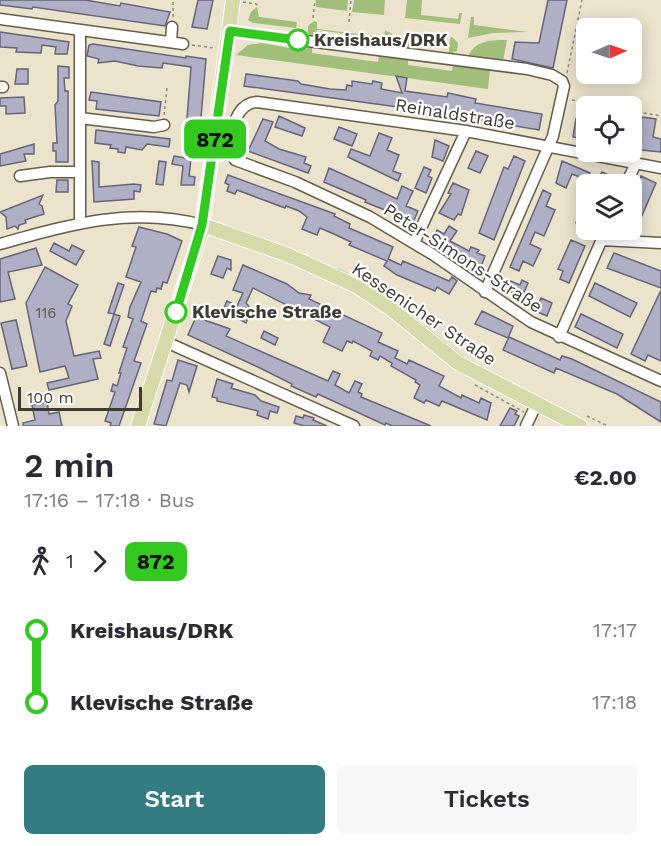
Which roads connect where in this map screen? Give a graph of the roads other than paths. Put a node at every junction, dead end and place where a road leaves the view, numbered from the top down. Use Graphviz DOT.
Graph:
graph roads {
  1 [pos="238,1"];
  2 [pos="0,19"];
  3 [pos="172,27"];
  4 [pos="80,30"];
  5 [pos="230,31"];
  6 [pos="171,42"];
  7 [pos="183,44"];
  8 [pos="244,106"];
  9 [pos="80,118"];
  10 [pos="164,125"];
  11 [pos="466,131"];
  12 [pos="548,146"];
  13 [pos="636,163"];
  14 [pos="661,168"];
  15 [pos="79,172"];
  16 [pos="631,174"];
  17 [pos="20,176"];
  18 [pos="80,222"];
  19 [pos="202,225"];
  20 [pos="602,240"];
  21 [pos="640,240"];
  22 [pos="414,243"];
  23 [pos="661,243"];
  24 [pos="0,244"];
  25 [pos="485,292"];
  26 [pos="559,337"];
  27 [pos="166,342"];
  28 [pos="0,378"];
  29 [pos="661,381"];
  30 [pos="531,409"];
  31 [pos="13,426"];
  32 [pos="138,426"];
  33 [pos="354,426"];
  34 [pos="526,426"];
  35 [pos="580,426"];
  1 -- 5 [label="main road"];
  2 -- 4 [label="street"];
  3 -- 6 [label="street"];
  4 -- 6 [label="street"];
  4 -- 9 [label="street"];
  5 -- 12 [label="street"];
  5 -- 19 [label="main road"];
  6 -- 7 [label="street"];
  8 -- 11 [label="street, Reinaldstraße"];
  8 -- 22 [label="street, Peter-Simons-Straße"];
  9 -- 10 [label="street"];
  9 -- 15 [label="street"];
  11 -- 12 [label="street, Reinaldstraße"];
  11 -- 22 [label="street"];
  12 -- 13 [label="street, Reinaldstraße"];
  12 -- 25 [label="street"];
  13 -- 14 [label="street, Reinaldstraße"];
  13 -- 16 [label="street"];
  15 -- 17 [label="street"];
  15 -- 18 [label="street"];
  18 -- 19 [label="street, Kessenicher Straße"];
  18 -- 24 [label="street, Kessenicher Straße"];
  19 -- 27 [label="main road"];
  19 -- 30 [label="main road, Kessenicher Straße"];
  20 -- 26 [label="street"];
  21 -- 23 [label="street"];
  22 -- 25 [label="street, Peter-Simons-Straße"];
  25 -- 26 [label="street, Peter-Simons-Straße"];
  26 -- 29 [label="street, Peter-Simons-Straße"];
  27 -- 32 [label="main road"];
  27 -- 33 [label="street"];
  28 -- 31 [label="street"];
  30 -- 34 [label="street"];
  30 -- 35 [label="main road, Kessenicher Straße"];
}
